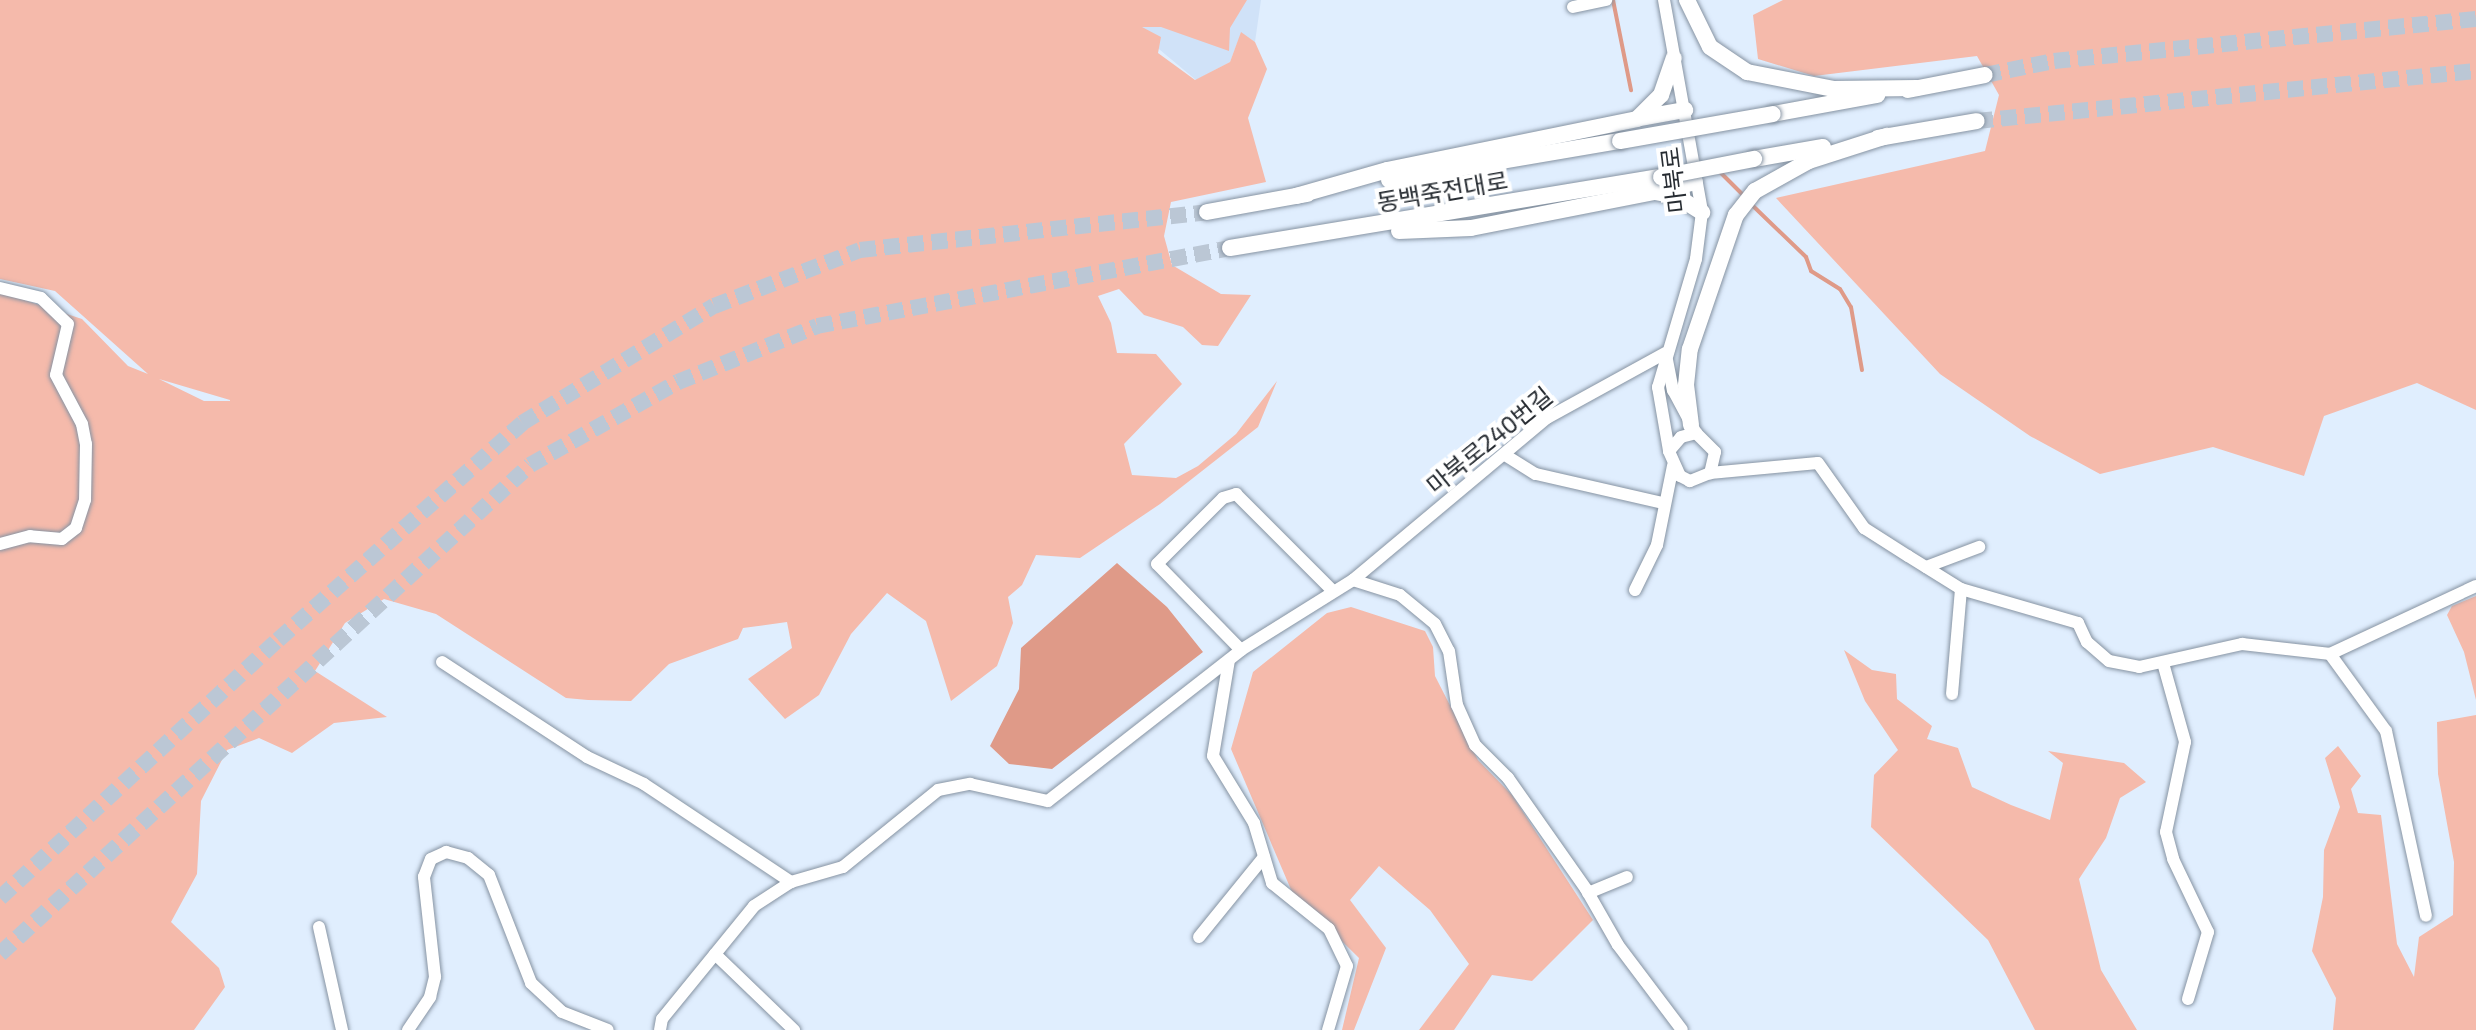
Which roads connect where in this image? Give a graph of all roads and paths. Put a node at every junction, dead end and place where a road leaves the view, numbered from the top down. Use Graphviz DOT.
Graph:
graph roads {
  1 [pos="1605,0"];
  2 [pos="1664,0"];
  3 [pos="1687,0"];
  4 [pos="1573,7"];
  5 [pos="1674,58"];
  6 [pos="1985,75"];
  7 [pos="1917,88"];
  8 [pos="1685,110"];
  9 [pos="1637,119"];
  10 [pos="1977,121"];
  11 [pos="1887,136"];
  12 [pos="1695,182"];
  13 [pos="1658,184"];
  14 [pos="1296,196"];
  15 [pos="1207,212"];
  16 [pos="1702,212"];
  17 [pos="1230,248"];
  18 [pos="0,288"];
  19 [pos="1665,353"];
  20 [pos="1694,429"];
  21 [pos="1669,451"];
  22 [pos="1505,455"];
  23 [pos="1673,466"];
  24 [pos="1710,473"];
  25 [pos="1663,503"];
  26 [pos="0,544"];
  27 [pos="1979,547"];
  28 [pos="1926,567"];
  29 [pos="1353,580"];
  30 [pos="2476,586"];
  31 [pos="1961,589"];
  32 [pos="1332,590"];
  33 [pos="1635,590"];
  34 [pos="1241,650"];
  35 [pos="2330,654"];
  36 [pos="1229,660"];
  37 [pos="442,662"];
  38 [pos="2163,663"];
  39 [pos="1952,694"];
  40 [pos="1264,857"];
  41 [pos="1627,877"];
  42 [pos="791,882"];
  43 [pos="1588,893"];
  44 [pos="2426,916"];
  45 [pos="319,927"];
  46 [pos="1199,937"];
  47 [pos="715,954"];
  48 [pos="2188,999"];
  49 [pos="342,1030"];
  50 [pos="408,1030"];
  51 [pos="608,1030"];
  52 [pos="660,1030"];
  53 [pos="794,1030"];
  54 [pos="1328,1030"];
  55 [pos="1682,1030"];
  1 -- 4 [label="street"];
  2 -- 5 [label="street, 마북로"];
  3 -- 7 [label="main road"];
  5 -- 8 [label="street, 마북로"];
  5 -- 9 [label="main road"];
  6 -- 7 [label="main road"];
  7 -- 14 [label="main road, 동백죽전대로, bridge"];
  8 -- 9 [label="main road"];
  8 -- 12 [label="street, 마북로"];
  9 -- 14 [label="main road"];
  10 -- 11 [label="main road"];
  11 -- 13 [label="main road, bridge"];
  11 -- 20 [label="main road"];
  12 -- 13 [label="main road"];
  12 -- 16 [label="street, 마북로"];
  13 -- 16 [label="main road"];
  13 -- 17 [label="main road, 동백죽전대로"];
  14 -- 15 [label="main road, 동백죽전대로"];
  16 -- 19 [label="street, 마북로"];
  18 -- 26 [label="street"];
  19 -- 20 [label="street"];
  19 -- 21 [label="street, 마북로"];
  19 -- 22 [label="street, 마북로240번길"];
  20 -- 21 [label="street"];
  20 -- 24 [label="street"];
  21 -- 23 [label="street"];
  22 -- 25 [label="street"];
  22 -- 29 [label="street, 마북로240번길"];
  23 -- 24 [label="street"];
  23 -- 25 [label="street"];
  24 -- 28 [label="street"];
  25 -- 33 [label="street"];
  27 -- 28 [label="street"];
  28 -- 31 [label="street"];
  29 -- 32 [label="street, 마북로240번길"];
  29 -- 43 [label="street"];
  30 -- 35 [label="street"];
  31 -- 38 [label="street"];
  31 -- 39 [label="street"];
  32 -- 34 [label="street, 마북로240번길"];
  32 -- 34 [label="street"];
  34 -- 36 [label="street, 마북로240번길"];
  35 -- 38 [label="street"];
  35 -- 44 [label="street"];
  36 -- 40 [label="street"];
  36 -- 42 [label="street, 마북로240번길"];
  37 -- 42 [label="street"];
  38 -- 48 [label="street"];
  40 -- 46 [label="street"];
  40 -- 54 [label="street"];
  41 -- 43 [label="street"];
  42 -- 47 [label="street"];
  43 -- 55 [label="street"];
  45 -- 49 [label="street"];
  47 -- 52 [label="street"];
  47 -- 53 [label="street"];
  50 -- 51 [label="street"];
}
